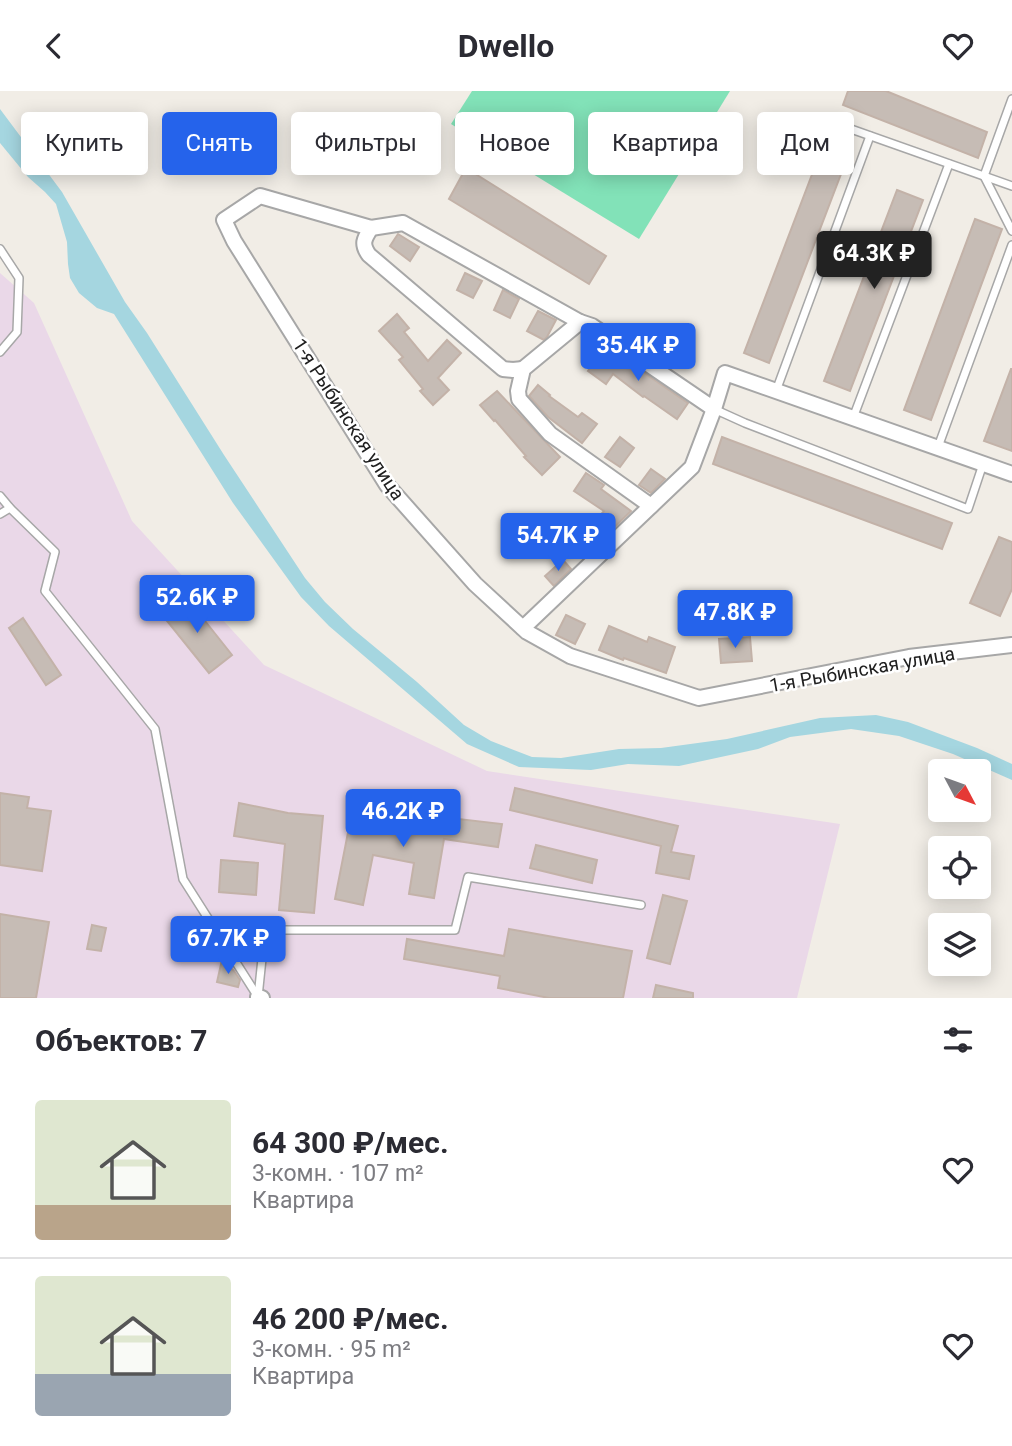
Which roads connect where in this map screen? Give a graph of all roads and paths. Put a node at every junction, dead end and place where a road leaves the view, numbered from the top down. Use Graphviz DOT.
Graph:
graph roads {
  1 [pos="1012,99"];
  2 [pos="854,130"];
  3 [pos="870,135"];
  4 [pos="950,163"];
  5 [pos="984,176"];
  6 [pos="1012,185"];
  7 [pos="371,228"];
  8 [pos="1012,231"];
  9 [pos="1012,245"];
  10 [pos="0,249"];
  11 [pos="580,322"];
  12 [pos="0,352"];
  13 [pos="523,369"];
  14 [pos="776,391"];
  15 [pos="715,409"];
  16 [pos="853,418"];
  17 [pos="938,447"];
  18 [pos="983,463"];
  19 [pos="1012,474"];
  20 [pos="0,496"];
  21 [pos="651,506"];
  22 [pos="10,508"];
  23 [pos="0,514"];
  24 [pos="523,628"];
  25 [pos="1012,645"];
  26 [pos="641,905"];
  27 [pos="260,998"];
  1 -- 5 [label="lane"];
  2 -- 3 [label="lane"];
  3 -- 4 [label="lane"];
  3 -- 14 [label="lane"];
  4 -- 5 [label="lane"];
  4 -- 16 [label="lane"];
  5 -- 6 [label="lane"];
  5 -- 8 [label="lane"];
  7 -- 11 [label="street"];
  7 -- 13 [label="street"];
  7 -- 24 [label="street, 1-я Рыбинская улица"];
  9 -- 17 [label="lane"];
  10 -- 12 [label="lane"];
  11 -- 13 [label="street"];
  11 -- 15 [label="street"];
  13 -- 21 [label="street"];
  14 -- 15 [label="street"];
  14 -- 16 [label="street"];
  15 -- 18 [label="lane"];
  15 -- 21 [label="street"];
  16 -- 17 [label="street"];
  17 -- 18 [label="street"];
  18 -- 19 [label="street"];
  20 -- 22 [label="lane"];
  21 -- 24 [label="street"];
  22 -- 23 [label="lane"];
  22 -- 27 [label="lane"];
  24 -- 25 [label="street, 1-я Рыбинская улица"];
  26 -- 27 [label="lane"];
}
